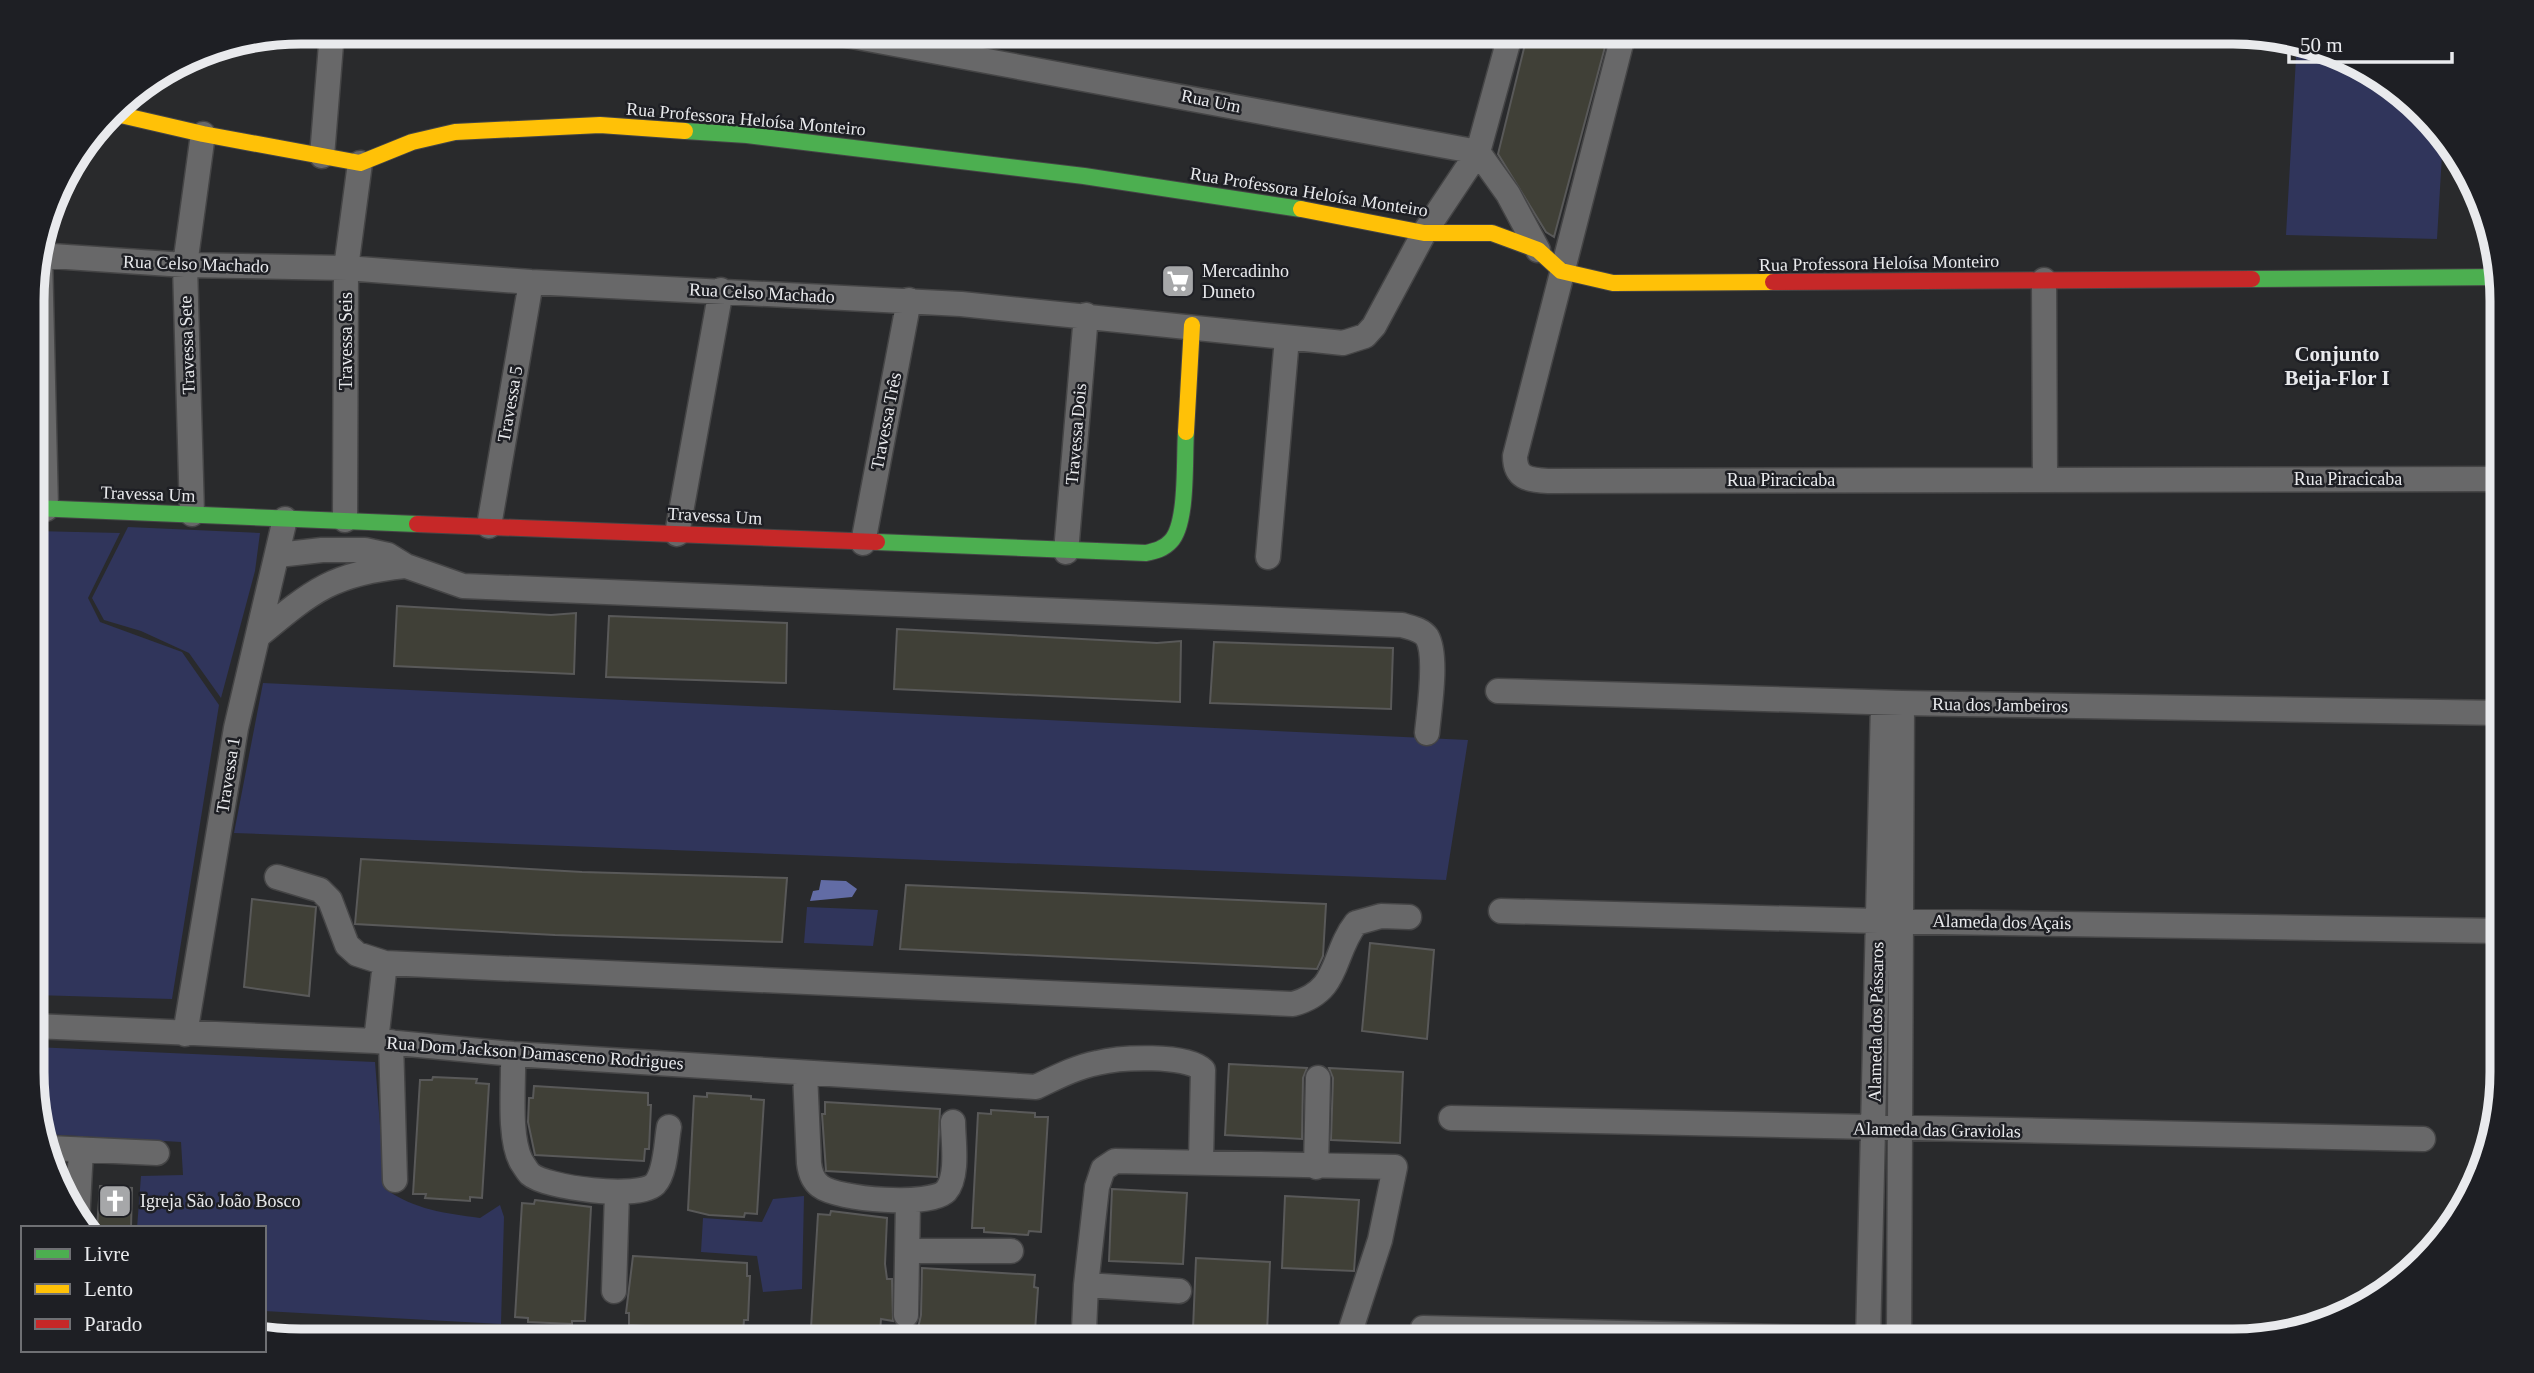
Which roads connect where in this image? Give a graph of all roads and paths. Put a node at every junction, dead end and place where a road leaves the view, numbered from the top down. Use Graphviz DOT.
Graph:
graph roads {
  1 [pos="331,44"];
  2 [pos="895,44"];
  3 [pos="1508,44"];
  4 [pos="1622,44"];
  5 [pos="123,115"];
  6 [pos="203,134"];
  7 [pos="1478,152"];
  8 [pos="322,156"];
  9 [pos="360,163"];
  10 [pos="1424,233"];
  11 [pos="1538,250"];
  12 [pos="48,256"];
  13 [pos="185,265"];
  14 [pos="346,268"];
  15 [pos="1561,271"];
  16 [pos="2489,277"];
  17 [pos="2043,280"];
  18 [pos="531,282"];
  19 [pos="721,290"];
  20 [pos="909,300"];
  21 [pos="1086,315"];
  22 [pos="1192,325"];
  23 [pos="1287,338"];
  24 [pos="2045,479"];
  25 [pos="2490,479"];
  26 [pos="44,509"];
  27 [pos="192,514"];
  28 [pos="285,519"];
  29 [pos="345,520"];
  30 [pos="489,526"];
  31 [pos="677,534"];
  32 [pos="863,543"];
  33 [pos="1066,552"];
  34 [pos="278,555"];
  35 [pos="1268,557"];
  36 [pos="406,566"];
  37 [pos="258,636"];
  38 [pos="1498,691"];
  39 [pos="1893,703"];
  40 [pos="2490,713"];
  41 [pos="1427,733"];
  42 [pos="277,877"];
  43 [pos="1501,911"];
  44 [pos="1409,917"];
  45 [pos="1877,921"];
  46 [pos="1902,921"];
  47 [pos="2490,931"];
  48 [pos="385,963"];
  49 [pos="44,1027"];
  50 [pos="186,1034"];
  51 [pos="384,1042"];
  52 [pos="513,1054"];
  53 [pos="805,1073"];
  54 [pos="1318,1078"];
  55 [pos="1451,1118"];
  56 [pos="953,1122"];
  57 [pos="669,1127"];
  58 [pos="1874,1129"];
  59 [pos="1901,1129"];
  60 [pos="2423,1139"];
  61 [pos="55,1148"];
  62 [pos="81,1150"];
  63 [pos="157,1153"];
  64 [pos="1201,1161"];
  65 [pos="1316,1167"];
  66 [pos="395,1180"];
  67 [pos="617,1192"];
  68 [pos="908,1200"];
  69 [pos="78,1201"];
  70 [pos="908,1251"];
  71 [pos="1011,1251"];
  72 [pos="1086,1285"];
  73 [pos="614,1291"];
  74 [pos="1180,1291"];
  75 [pos="906,1315"];
  76 [pos="1423,1328"];
  77 [pos="1084,1329"];
  78 [pos="1351,1329"];
  79 [pos="1460,1329"];
  80 [pos="1868,1329"];
  81 [pos="1899,1329"];
  1 -- 8 [label="street"];
  2 -- 7 [label="street, Rua Um"];
  3 -- 7 [label="street, Rua Celso Machado"];
  4 -- 15 [label="street, Rua Piracicaba"];
  5 -- 6 [label="street"];
  6 -- 8 [label="street"];
  6 -- 13 [label="street, Travessa Sete"];
  7 -- 10 [label="street, Rua Celso Machado"];
  7 -- 11 [label="street"];
  8 -- 9 [label="street"];
  9 -- 10 [label="street, Rua Professora Heloísa Monteiro"];
  9 -- 14 [label="street, Travessa Seis"];
  10 -- 11 [label="street, Rua Professora Heloísa Monteiro"];
  10 -- 23 [label="street, Rua Celso Machado"];
  11 -- 15 [label="street, Rua Professora Heloísa Monteiro"];
  12 -- 13 [label="street, Rua Celso Machado"];
  13 -- 14 [label="street, Rua Celso Machado"];
  13 -- 27 [label="street, Travessa Sete"];
  14 -- 18 [label="street, Rua Celso Machado"];
  14 -- 29 [label="street, Travessa Seis"];
  15 -- 17 [label="street, Rua Professora Heloísa Monteiro"];
  15 -- 24 [label="street, Rua Piracicaba"];
  16 -- 17 [label="street, Rua Professora Heloísa Monteiro"];
  17 -- 24 [label="street"];
  18 -- 19 [label="street, Rua Celso Machado"];
  18 -- 30 [label="street, Travessa 5"];
  19 -- 20 [label="street, Rua Celso Machado"];
  19 -- 31 [label="street"];
  20 -- 21 [label="street, Rua Celso Machado"];
  20 -- 32 [label="street, Travessa Três"];
  21 -- 22 [label="street, Rua Celso Machado"];
  21 -- 33 [label="street, Travessa Dois"];
  22 -- 23 [label="street, Rua Celso Machado"];
  22 -- 33 [label="street, Travessa Um"];
  23 -- 35 [label="street"];
  24 -- 25 [label="street, Rua Piracicaba"];
  26 -- 27 [label="street, Travessa Um"];
  27 -- 28 [label="street, Travessa Um"];
  28 -- 29 [label="street, Travessa Um"];
  28 -- 34 [label="street, Travessa 1"];
  29 -- 30 [label="street, Travessa Um"];
  30 -- 31 [label="street, Travessa Um"];
  31 -- 32 [label="street, Travessa Um"];
  32 -- 33 [label="street, Travessa Um"];
  34 -- 36 [label="street"];
  34 -- 37 [label="street, Travessa 1"];
  36 -- 37 [label="street"];
  36 -- 41 [label="street"];
  37 -- 50 [label="street, Travessa 1"];
  38 -- 39 [label="street, Rua dos Jambeiros"];
  39 -- 40 [label="street, Rua dos Jambeiros"];
  39 -- 45 [label="street, Alameda dos Pássaros"];
  39 -- 46 [label="street, Alameda dos Pássaros"];
  42 -- 48 [label="street"];
  43 -- 45 [label="street, Alameda dos Açais"];
  44 -- 48 [label="street"];
  45 -- 46 [label="street, Alameda dos Açais"];
  45 -- 58 [label="street, Alameda dos Pássaros"];
  46 -- 47 [label="street, Alameda dos Açais"];
  46 -- 59 [label="street, Alameda dos Pássaros"];
  48 -- 51 [label="street"];
  49 -- 50 [label="street, Rua Dom Jackson Damasceno Rodrigues"];
  50 -- 51 [label="street, Rua Dom Jackson Damasceno Rodrigues"];
  51 -- 52 [label="street, Rua Dom Jackson Damasceno Rodrigues"];
  51 -- 66 [label="street"];
  52 -- 53 [label="street, Rua Dom Jackson Damasceno Rodrigues"];
  52 -- 67 [label="street"];
  53 -- 64 [label="street, Rua Dom Jackson Damasceno Rodrigues"];
  53 -- 68 [label="street"];
  54 -- 65 [label="street"];
  55 -- 58 [label="street, Alameda das Graviolas"];
  56 -- 68 [label="street"];
  57 -- 67 [label="street"];
  58 -- 59 [label="street, Alameda das Graviolas"];
  58 -- 80 [label="street, Alameda dos Pássaros"];
  59 -- 60 [label="street, Alameda das Graviolas"];
  59 -- 81 [label="street, Alameda dos Pássaros"];
  61 -- 62 [label="street"];
  62 -- 63 [label="street"];
  62 -- 69 [label="street"];
  64 -- 65 [label="street"];
  64 -- 72 [label="street"];
  65 -- 78 [label="street"];
  67 -- 73 [label="street"];
  68 -- 70 [label="street"];
  70 -- 71 [label="street"];
  70 -- 75 [label="street"];
  72 -- 74 [label="street"];
  72 -- 77 [label="street"];
  76 -- 79 [label="street"];
}
